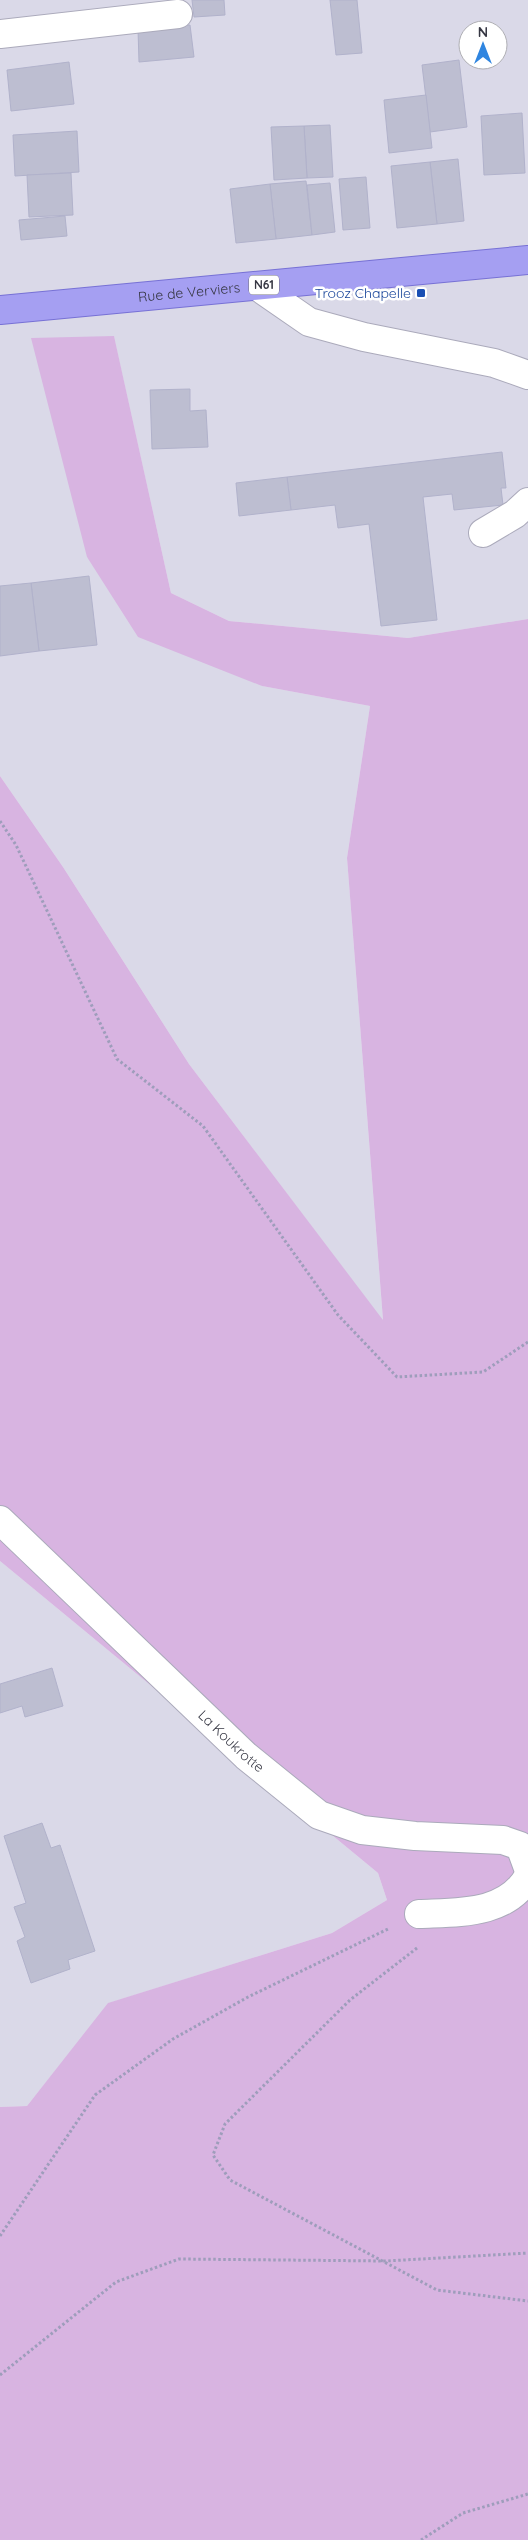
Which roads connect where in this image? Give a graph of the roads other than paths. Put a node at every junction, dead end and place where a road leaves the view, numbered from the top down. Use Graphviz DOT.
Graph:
graph roads {
  1 [pos="178,14"];
  2 [pos="0,34"];
  3 [pos="528,260"];
  4 [pos="257,286"];
  5 [pos="0,310"];
  6 [pos="528,375"];
  7 [pos="528,502"];
  8 [pos="484,533"];
  9 [pos="0,1520"];
  10 [pos="524,1857"];
  11 [pos="528,1877"];
  12 [pos="419,1914"];
  1 -- 2 [label="street"];
  3 -- 4 [label="main road, Rue de Verviers / N61"];
  4 -- 5 [label="main road, Rue de Verviers / N61"];
  4 -- 6 [label="street"];
  7 -- 8 [label="street"];
  9 -- 10 [label="street, La Koukrotte"];
  11 -- 12 [label="street"];
}
